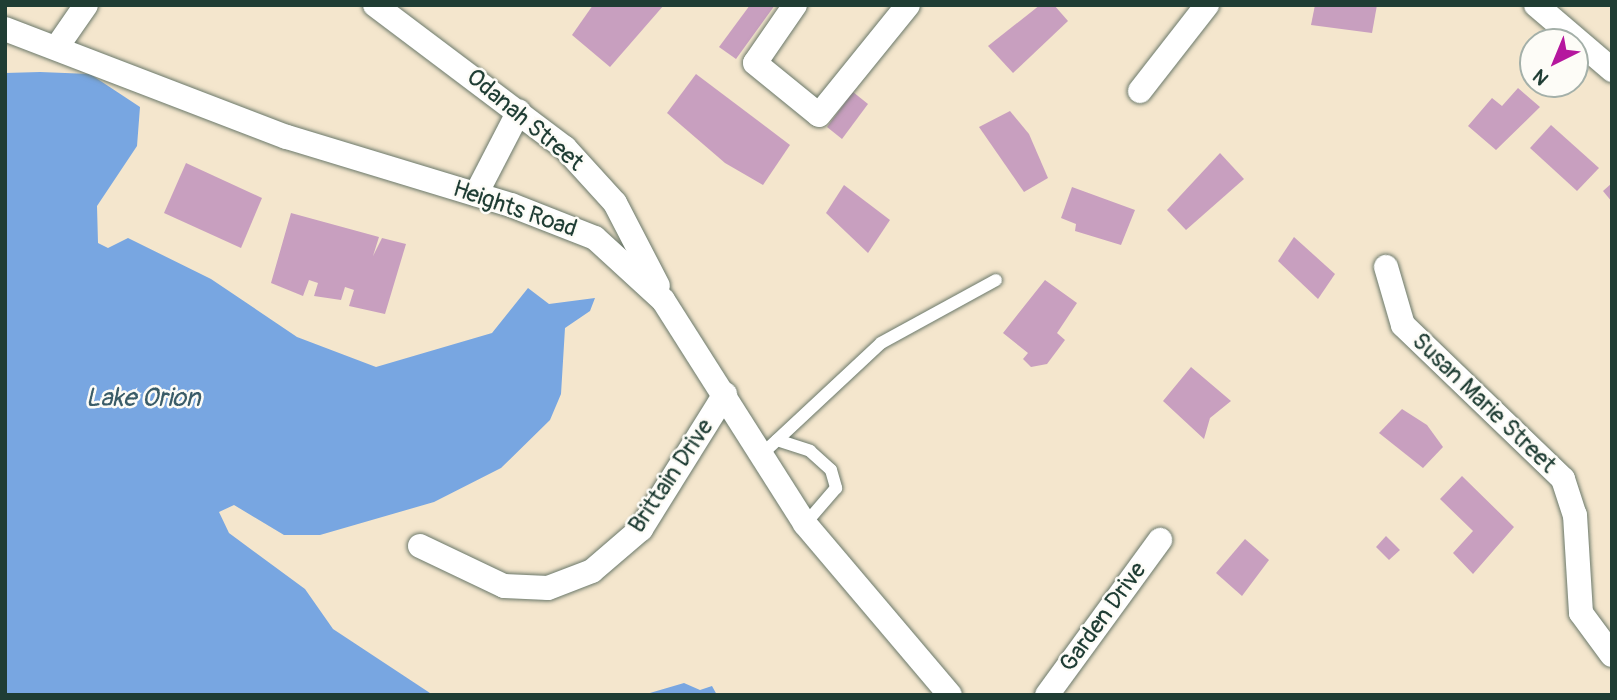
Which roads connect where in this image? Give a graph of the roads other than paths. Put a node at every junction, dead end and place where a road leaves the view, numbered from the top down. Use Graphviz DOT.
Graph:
graph roads {
  1 [pos="86,5"];
  2 [pos="376,5"];
  3 [pos="795,5"];
  4 [pos="908,5"];
  5 [pos="1208,5"];
  6 [pos="1536,5"];
  7 [pos="5,29"];
  8 [pos="59,44"];
  9 [pos="1612,70"];
  10 [pos="1140,91"];
  11 [pos="519,111"];
  12 [pos="476,194"];
  13 [pos="1386,267"];
  14 [pos="996,279"];
  15 [pos="663,300"];
  16 [pos="725,394"];
  17 [pos="769,447"];
  18 [pos="805,524"];
  19 [pos="1160,540"];
  20 [pos="420,546"];
  21 [pos="1612,654"];
  22 [pos="940,691"];
  23 [pos="1047,695"];
  1 -- 8 [label="street"];
  2 -- 11 [label="street, Odanah Street"];
  3 -- 4 [label="street"];
  5 -- 10 [label="street"];
  6 -- 9 [label="street"];
  7 -- 8 [label="street, Heights Road"];
  8 -- 12 [label="street, Heights Road"];
  11 -- 12 [label="street"];
  11 -- 15 [label="street, Odanah Street"];
  12 -- 15 [label="street, Heights Road"];
  13 -- 21 [label="street, Susan Marie Street"];
  14 -- 17 [label="lane"];
  15 -- 16 [label="street, Heights Road"];
  16 -- 17 [label="street, Heights Road"];
  16 -- 20 [label="street, Brittain Drive"];
  17 -- 18 [label="street, Heights Road"];
  17 -- 18 [label="lane"];
  18 -- 22 [label="street, Heights Road"];
  19 -- 23 [label="street, Garden Drive"];
}
